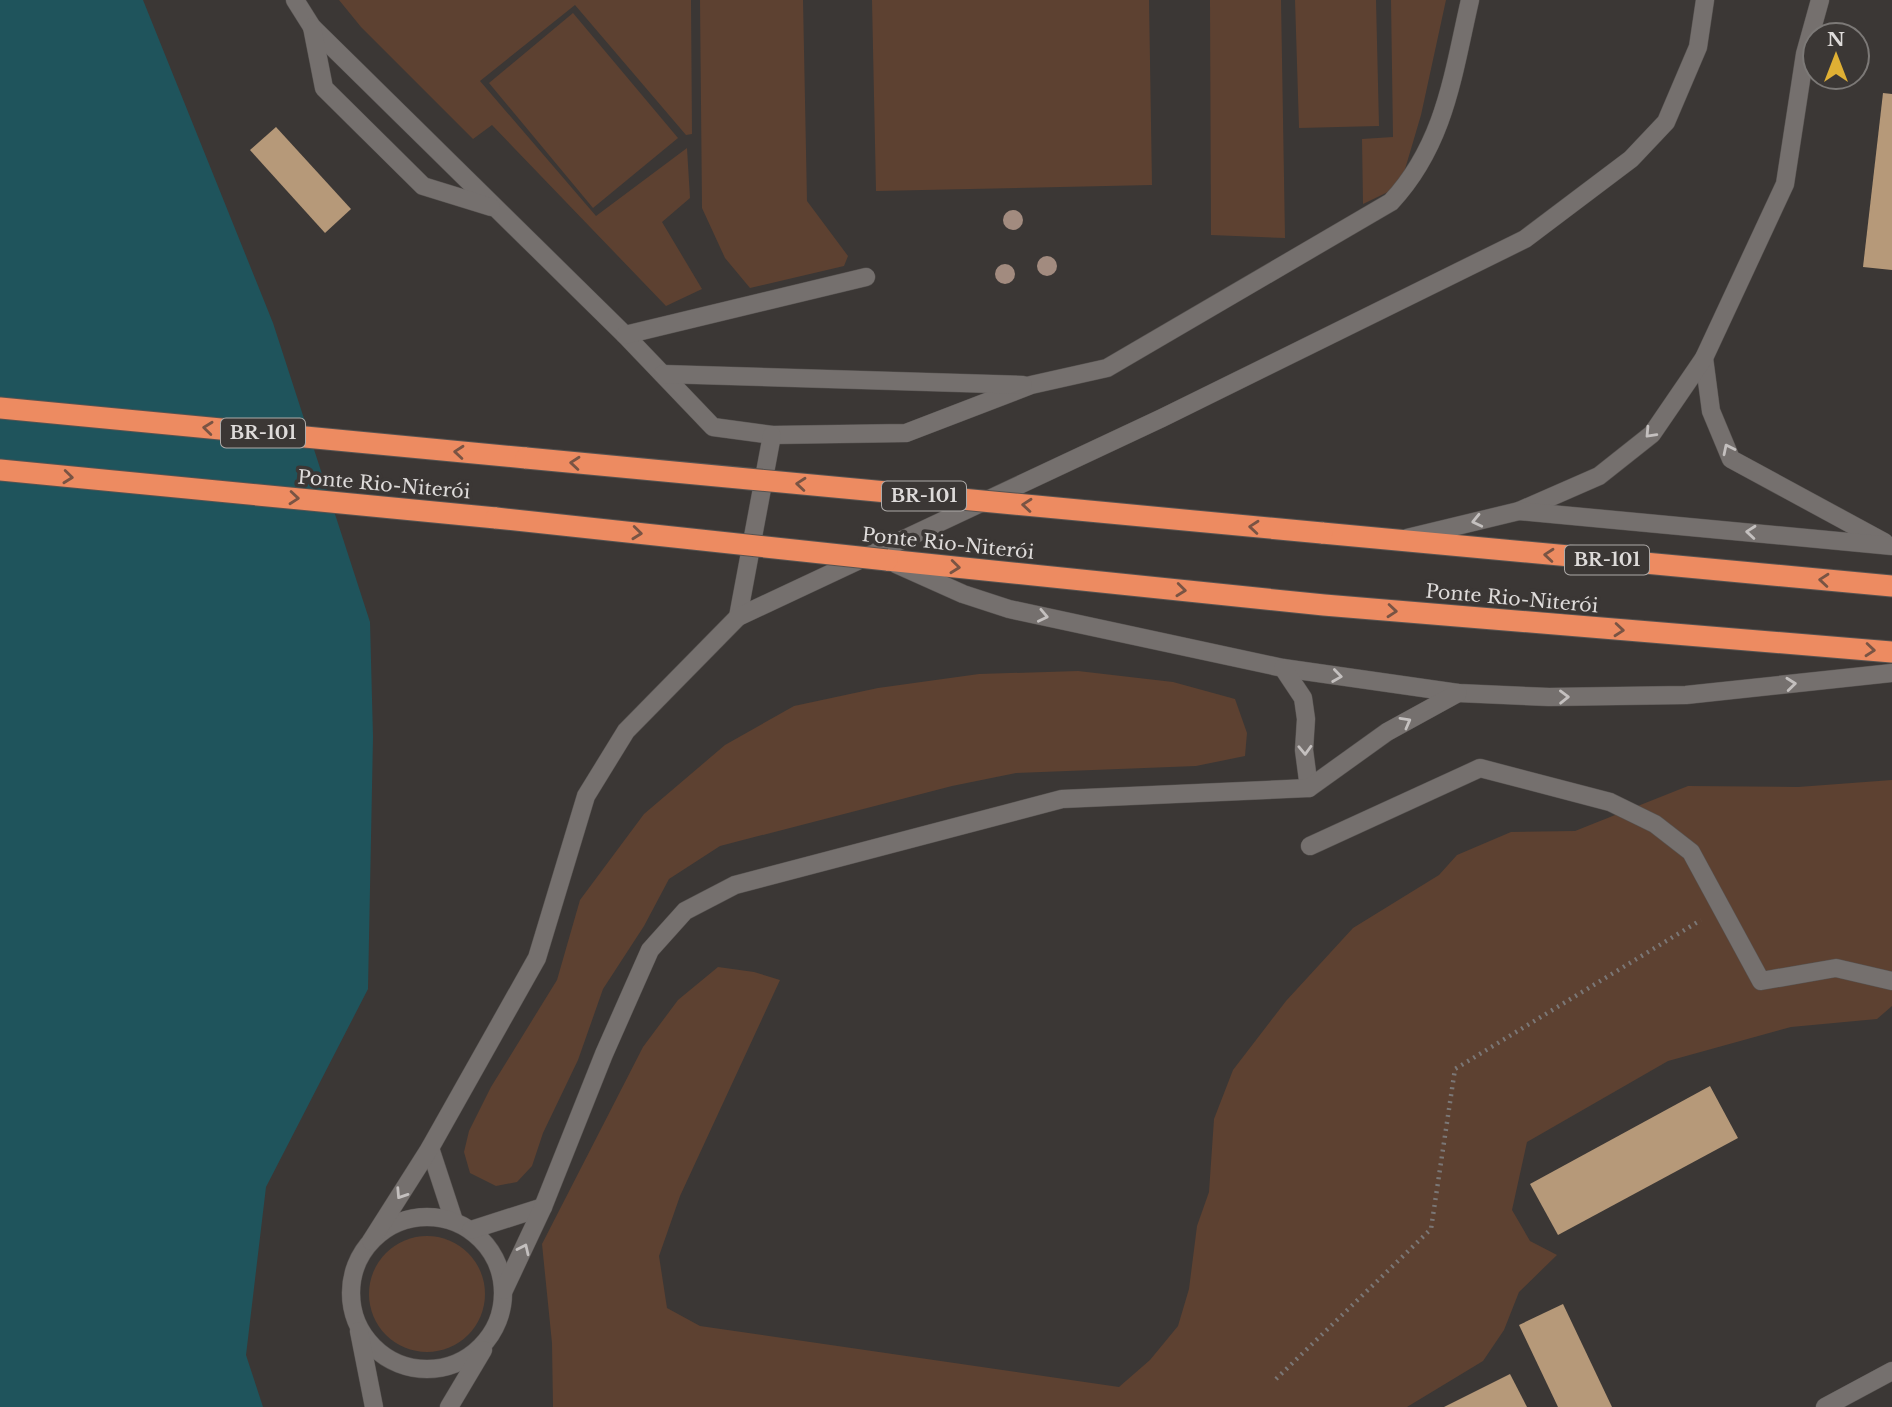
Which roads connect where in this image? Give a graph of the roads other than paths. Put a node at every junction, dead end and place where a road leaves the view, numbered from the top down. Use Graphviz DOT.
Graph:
graph roads {
  1 [pos="295,0"];
  2 [pos="1470,0"];
  3 [pos="1705,0"];
  4 [pos="1820,0"];
  5 [pos="312,27"];
  6 [pos="496,208"];
  7 [pos="866,278"];
  8 [pos="625,335"];
  9 [pos="1704,358"];
  10 [pos="663,374"];
  11 [pos="1031,385"];
  12 [pos="0,408"];
  13 [pos="772,435"];
  14 [pos="0,470"];
  15 [pos="1519,511"];
  16 [pos="1394,541"];
  17 [pos="1891,545"];
  18 [pos="887,560"];
  19 [pos="1892,586"];
  20 [pos="738,617"];
  21 [pos="1892,652"];
  22 [pos="1283,668"];
  23 [pos="1892,673"];
  24 [pos="1458,693"];
  25 [pos="1309,788"];
  26 [pos="1310,846"];
  27 [pos="1892,981"];
  28 [pos="430,1148"];
  29 [pos="543,1207"];
  30 [pos="454,1221"];
  31 [pos="471,1230"];
  32 [pos="371,1241"];
  33 [pos="504,1290"];
  34 [pos="358,1324"];
  35 [pos="491,1336"];
  36 [pos="1892,1371"];
  37 [pos="374,1407"];
  38 [pos="449,1407"];
  39 [pos="1825,1407"];
  1 -- 5 [label="lane"];
  2 -- 11 [label="lane"];
  3 -- 20 [label="lane"];
  4 -- 9 [label="lane"];
  5 -- 6 [label="lane"];
  5 -- 6 [label="lane"];
  6 -- 8 [label="lane"];
  7 -- 8 [label="lane"];
  8 -- 10 [label="lane"];
  9 -- 15 [label="lane, one-way"];
  17 -- 9 [label="lane, one-way"];
  10 -- 11 [label="lane"];
  10 -- 13 [label="lane"];
  11 -- 13 [label="lane"];
  16 -- 12 [label="highway, Ponte Rio-Niterói / BR-101, one-way, bridge"];
  13 -- 20 [label="lane"];
  14 -- 18 [label="highway, Ponte Rio-Niterói, one-way, bridge"];
  15 -- 16 [label="lane, one-way"];
  17 -- 15 [label="lane, one-way"];
  19 -- 16 [label="highway, Ponte Rio-Niterói / BR-101, one-way"];
  18 -- 21 [label="highway, Ponte Rio-Niterói, one-way"];
  18 -- 22 [label="lane, one-way"];
  20 -- 28 [label="lane"];
  22 -- 24 [label="lane, one-way"];
  22 -- 25 [label="lane, one-way"];
  24 -- 23 [label="lane, one-way"];
  25 -- 24 [label="lane, one-way"];
  25 -- 29 [label="lane"];
  26 -- 27 [label="lane"];
  28 -- 30 [label="lane"];
  28 -- 32 [label="lane, one-way"];
  29 -- 31 [label="lane"];
  33 -- 29 [label="lane, one-way"];
  30 -- 31 [label="lane"];
  30 -- 32 [label="lane"];
  31 -- 33 [label="lane"];
  32 -- 34 [label="lane"];
  33 -- 35 [label="lane"];
  34 -- 35 [label="lane"];
  34 -- 37 [label="lane"];
  35 -- 38 [label="lane"];
  36 -- 39 [label="lane"];
}
